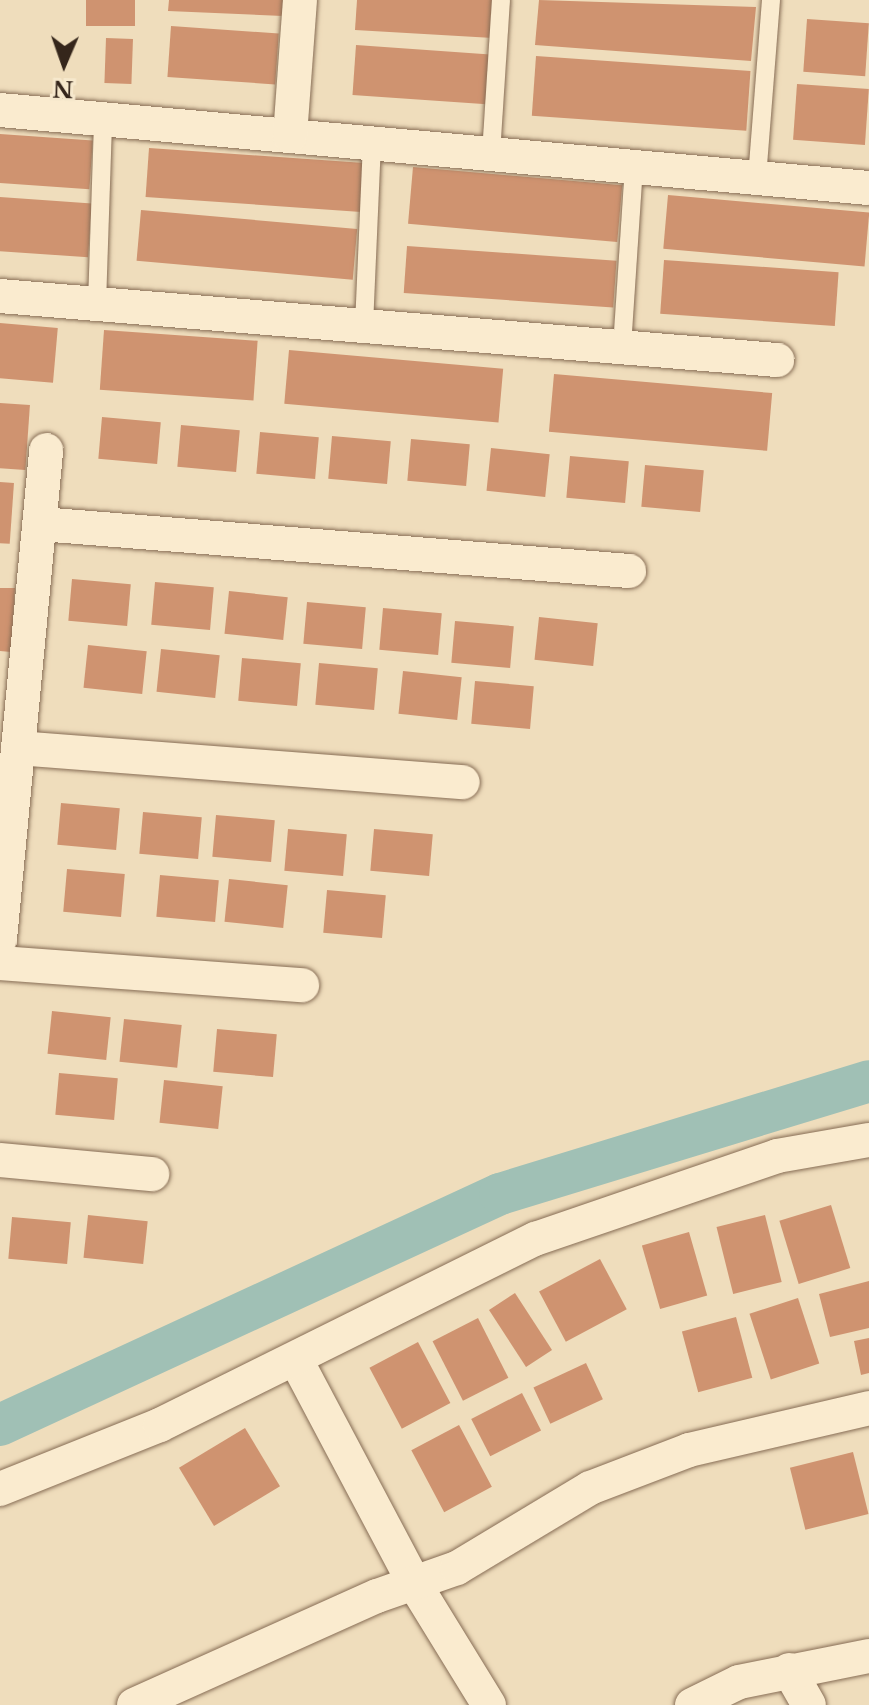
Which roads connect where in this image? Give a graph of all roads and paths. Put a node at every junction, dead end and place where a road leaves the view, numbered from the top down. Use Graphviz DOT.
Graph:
graph roads {
  1 [pos="300,0"];
  2 [pos="501,0"];
  3 [pos="771,0"];
  4 [pos="0,110"];
  5 [pos="103,120"];
  6 [pos="290,136"];
  7 [pos="372,144"];
  8 [pos="491,154"];
  9 [pos="634,167"];
  10 [pos="757,178"];
  11 [pos="869,188"];
  12 [pos="0,296"];
  13 [pos="97,304"];
  14 [pos="364,326"];
  15 [pos="622,347"];
  16 [pos="777,360"];
  17 [pos="46,450"];
  18 [pos="40,524"];
  19 [pos="629,571"];
  20 [pos="18,748"];
  21 [pos="463,782"];
  22 [pos="0,939"];
  23 [pos="0,963"];
  24 [pos="302,985"];
  25 [pos="869,1140"];
  26 [pos="0,1160"];
  27 [pos="152,1174"];
  28 [pos="296,1360"];
  29 [pos="869,1408"];
  30 [pos="0,1489"];
  31 [pos="414,1583"];
  32 [pos="869,1656"];
  33 [pos="789,1670"];
  34 [pos="134,1705"];
  35 [pos="489,1705"];
  36 [pos="692,1705"];
  37 [pos="809,1705"];
  1 -- 6 [label="street"];
  2 -- 8 [label="lane"];
  3 -- 10 [label="lane"];
  4 -- 5 [label="street"];
  5 -- 6 [label="street"];
  5 -- 13 [label="lane"];
  6 -- 7 [label="street"];
  7 -- 8 [label="street"];
  7 -- 14 [label="lane"];
  8 -- 9 [label="street"];
  9 -- 10 [label="street"];
  9 -- 15 [label="lane"];
  10 -- 11 [label="street"];
  12 -- 13 [label="street"];
  13 -- 14 [label="street"];
  14 -- 15 [label="street"];
  15 -- 16 [label="street"];
  17 -- 18 [label="street"];
  18 -- 19 [label="street"];
  18 -- 20 [label="street"];
  20 -- 21 [label="street"];
  20 -- 22 [label="street"];
  23 -- 24 [label="street"];
  25 -- 28 [label="street"];
  26 -- 27 [label="street"];
  28 -- 30 [label="street"];
  28 -- 31 [label="street"];
  29 -- 31 [label="street"];
  31 -- 34 [label="street"];
  31 -- 35 [label="street"];
  32 -- 33 [label="street"];
  33 -- 36 [label="street"];
  33 -- 37 [label="street"];
}
